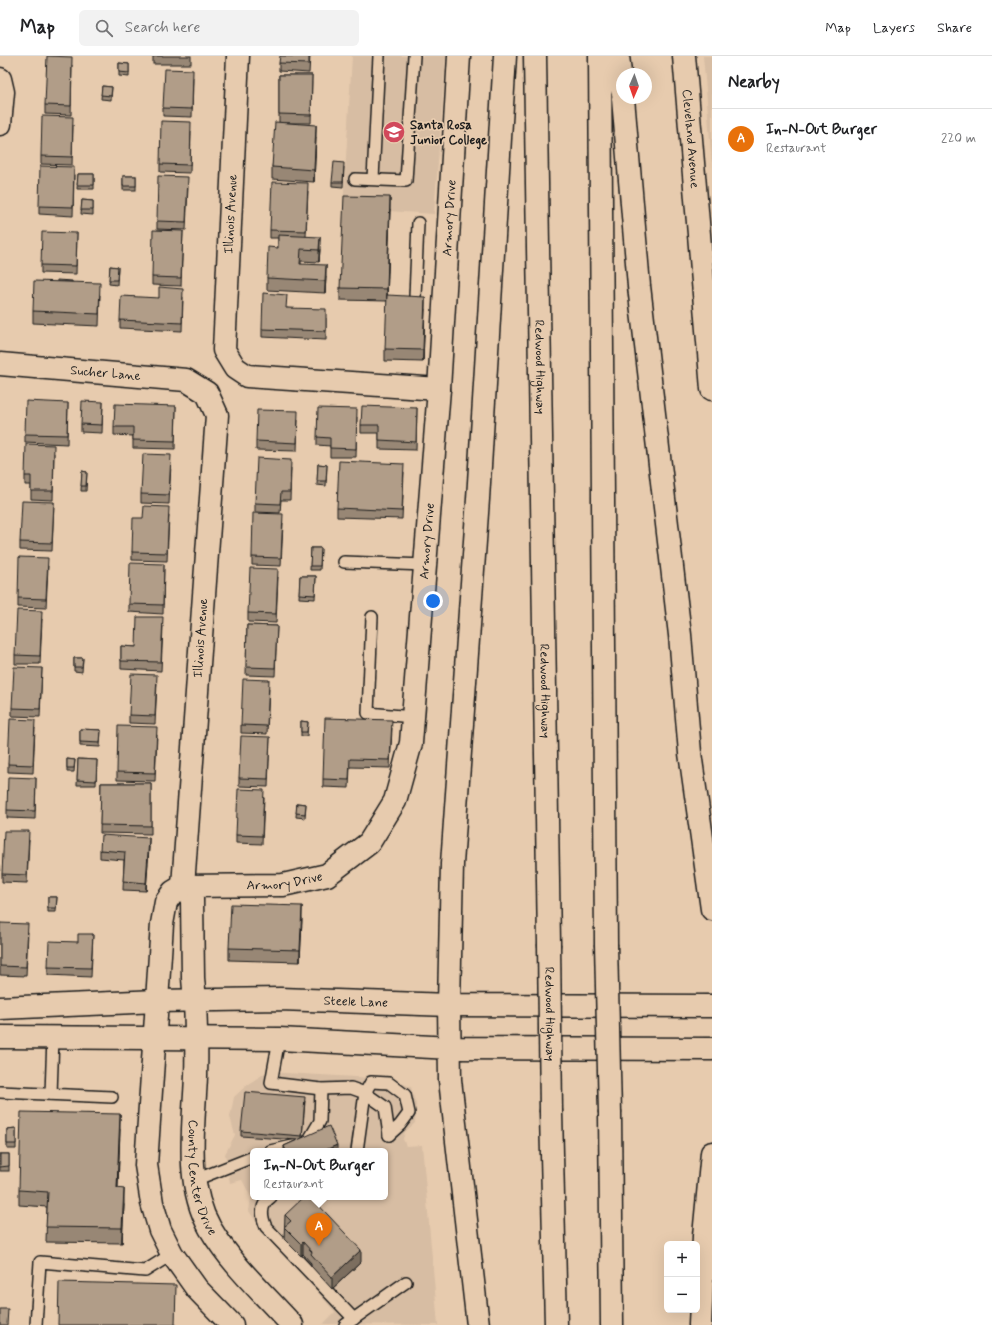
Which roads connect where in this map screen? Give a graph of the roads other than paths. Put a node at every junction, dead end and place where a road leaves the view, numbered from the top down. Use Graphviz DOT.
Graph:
graph roads {
  1 [pos="238,56"];
  2 [pos="379,56"];
  3 [pos="414,56"];
  4 [pos="459,56"];
  5 [pos="505,56"];
  6 [pos="535,56"];
  7 [pos="600,56"];
  8 [pos="618,56"];
  9 [pos="684,56"];
  10 [pos="619,68"];
  11 [pos="1,88"];
  12 [pos="624,104"];
  13 [pos="0,124"];
  14 [pos="355,179"];
  15 [pos="373,179"];
  16 [pos="418,223"];
  17 [pos="706,241"];
  18 [pos="415,297"];
  19 [pos="0,364"];
  20 [pos="439,389"];
  21 [pos="712,389"];
  22 [pos="207,392"];
  23 [pos="344,562"];
  24 [pos="425,565"];
  25 [pos="372,617"];
  26 [pos="413,717"];
  27 [pos="183,886"];
  28 [pos="712,909"];
  29 [pos="157,1001"];
  30 [pos="195,1001"];
  31 [pos="449,1004"];
  32 [pos="712,1006"];
  33 [pos="0,1008"];
  34 [pos="0,1037"];
  35 [pos="53,1037"];
  36 [pos="155,1038"];
  37 [pos="197,1038"];
  38 [pos="279,1039"];
  39 [pos="451,1048"];
  40 [pos="712,1049"];
  41 [pos="321,1089"];
  42 [pos="0,1092"];
  43 [pos="365,1093"];
  44 [pos="51,1094"];
  45 [pos="112,1097"];
  46 [pos="284,1148"];
  47 [pos="357,1148"];
  48 [pos="712,1153"];
  49 [pos="250,1158"];
  50 [pos="195,1180"];
  51 [pos="268,1200"];
  52 [pos="172,1254"];
  53 [pos="406,1282"];
  54 [pos="350,1322"];
  55 [pos="36,1325"];
  56 [pos="232,1325"];
  57 [pos="292,1325"];
  58 [pos="478,1325"];
  59 [pos="556,1325"];
  60 [pos="612,1325"];
  61 [pos="700,1325"];
  1 -- 20 [label="main road, Illinois Avenue"];
  2 -- 15 [label="lane"];
  3 -- 15 [label="lane"];
  4 -- 20 [label="main road, Armory Drive"];
  5 -- 31 [label="main road"];
  6 -- 59 [label="main road, Redwood Highway, bridge"];
  7 -- 60 [label="main road, bridge"];
  8 -- 10 [label="main road"];
  9 -- 17 [label="main road, Cleveland Avenue"];
  11 -- 13 [label="main road"];
  12 -- 28 [label="main road"];
  14 -- 15 [label="lane"];
  16 -- 18 [label="lane"];
  17 -- 21 [label="main road, Cleveland Avenue"];
  19 -- 22 [label="main road, Sucher Lane"];
  20 -- 24 [label="main road, Armory Drive"];
  22 -- 27 [label="main road, Illinois Avenue"];
  23 -- 24 [label="lane"];
  24 -- 26 [label="main road, Armory Drive"];
  25 -- 26 [label="lane"];
  26 -- 27 [label="main road, Armory Drive"];
  27 -- 29 [label="main road"];
  27 -- 30 [label="main road"];
  29 -- 30 [label="main road, Steele Lane"];
  29 -- 33 [label="main road, Steele Lane"];
  29 -- 36 [label="main road"];
  30 -- 31 [label="main road, Steele Lane"];
  30 -- 37 [label="main road, County Center Drive"];
  31 -- 32 [label="main road, Steele Lane"];
  31 -- 39 [label="main road"];
  34 -- 35 [label="main road"];
  35 -- 36 [label="main road"];
  35 -- 44 [label="lane"];
  36 -- 37 [label="main road"];
  36 -- 52 [label="main road"];
  37 -- 38 [label="main road"];
  37 -- 50 [label="main road, County Center Drive"];
  38 -- 39 [label="main road"];
  38 -- 41 [label="lane"];
  39 -- 40 [label="main road"];
  39 -- 58 [label="main road"];
  41 -- 43 [label="lane"];
  41 -- 46 [label="lane"];
  42 -- 44 [label="lane"];
  43 -- 43 [label="lane"];
  43 -- 47 [label="lane"];
  44 -- 45 [label="lane"];
  48 -- 61 [label="main road"];
  49 -- 50 [label="lane"];
  50 -- 57 [label="main road, County Center Drive"];
  51 -- 54 [label="lane"];
  52 -- 55 [label="lane"];
  52 -- 56 [label="main road"];
  53 -- 54 [label="lane"];
}
